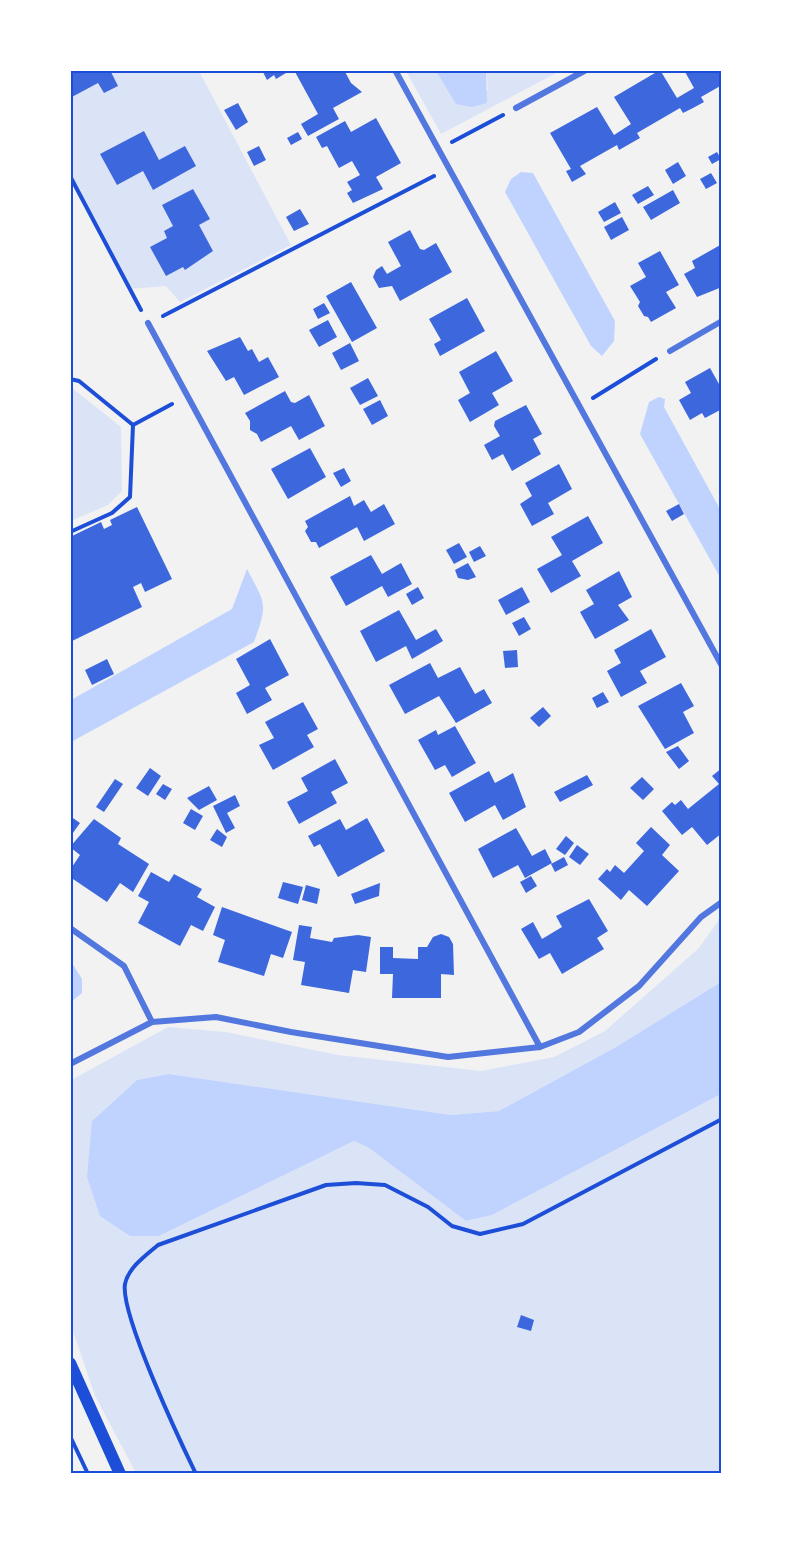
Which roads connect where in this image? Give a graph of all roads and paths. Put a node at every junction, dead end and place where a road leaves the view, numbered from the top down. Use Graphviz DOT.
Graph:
graph roads {
  1 [pos="394,70"];
  2 [pos="586,70"];
  3 [pos="516,108"];
  4 [pos="438,150"];
  5 [pos="448,169"];
  6 [pos="70,176"];
  7 [pos="722,321"];
  8 [pos="148,323"];
  9 [pos="669,351"];
  10 [pos="70,379"];
  11 [pos="186,396"];
  12 [pos="579,406"];
  13 [pos="133,425"];
  14 [pos="70,532"];
  15 [pos="722,666"];
  16 [pos="722,902"];
  17 [pos="70,928"];
  18 [pos="152,1022"];
  19 [pos="540,1047"];
  20 [pos="70,1064"];
  21 [pos="722,1119"];
  22 [pos="70,1363"];
  23 [pos="70,1436"];
  24 [pos="88,1473"];
  25 [pos="120,1473"];
  26 [pos="196,1473"];
  1 -- 4 [label="street"];
  2 -- 3 [label="street"];
  3 -- 4 [label="path"];
  4 -- 5 [label="street"];
  5 -- 8 [label="path"];
  5 -- 12 [label="street"];
  6 -- 8 [label="path"];
  7 -- 9 [label="street"];
  8 -- 11 [label="street"];
  9 -- 12 [label="path"];
  10 -- 13 [label="path"];
  11 -- 13 [label="path"];
  11 -- 19 [label="street"];
  12 -- 15 [label="street"];
  13 -- 14 [label="path"];
  16 -- 19 [label="street"];
  17 -- 18 [label="street"];
  18 -- 19 [label="street"];
  18 -- 20 [label="street"];
  21 -- 26 [label="path"];
  22 -- 25 [label="main road"];
  23 -- 24 [label="path"];
}
